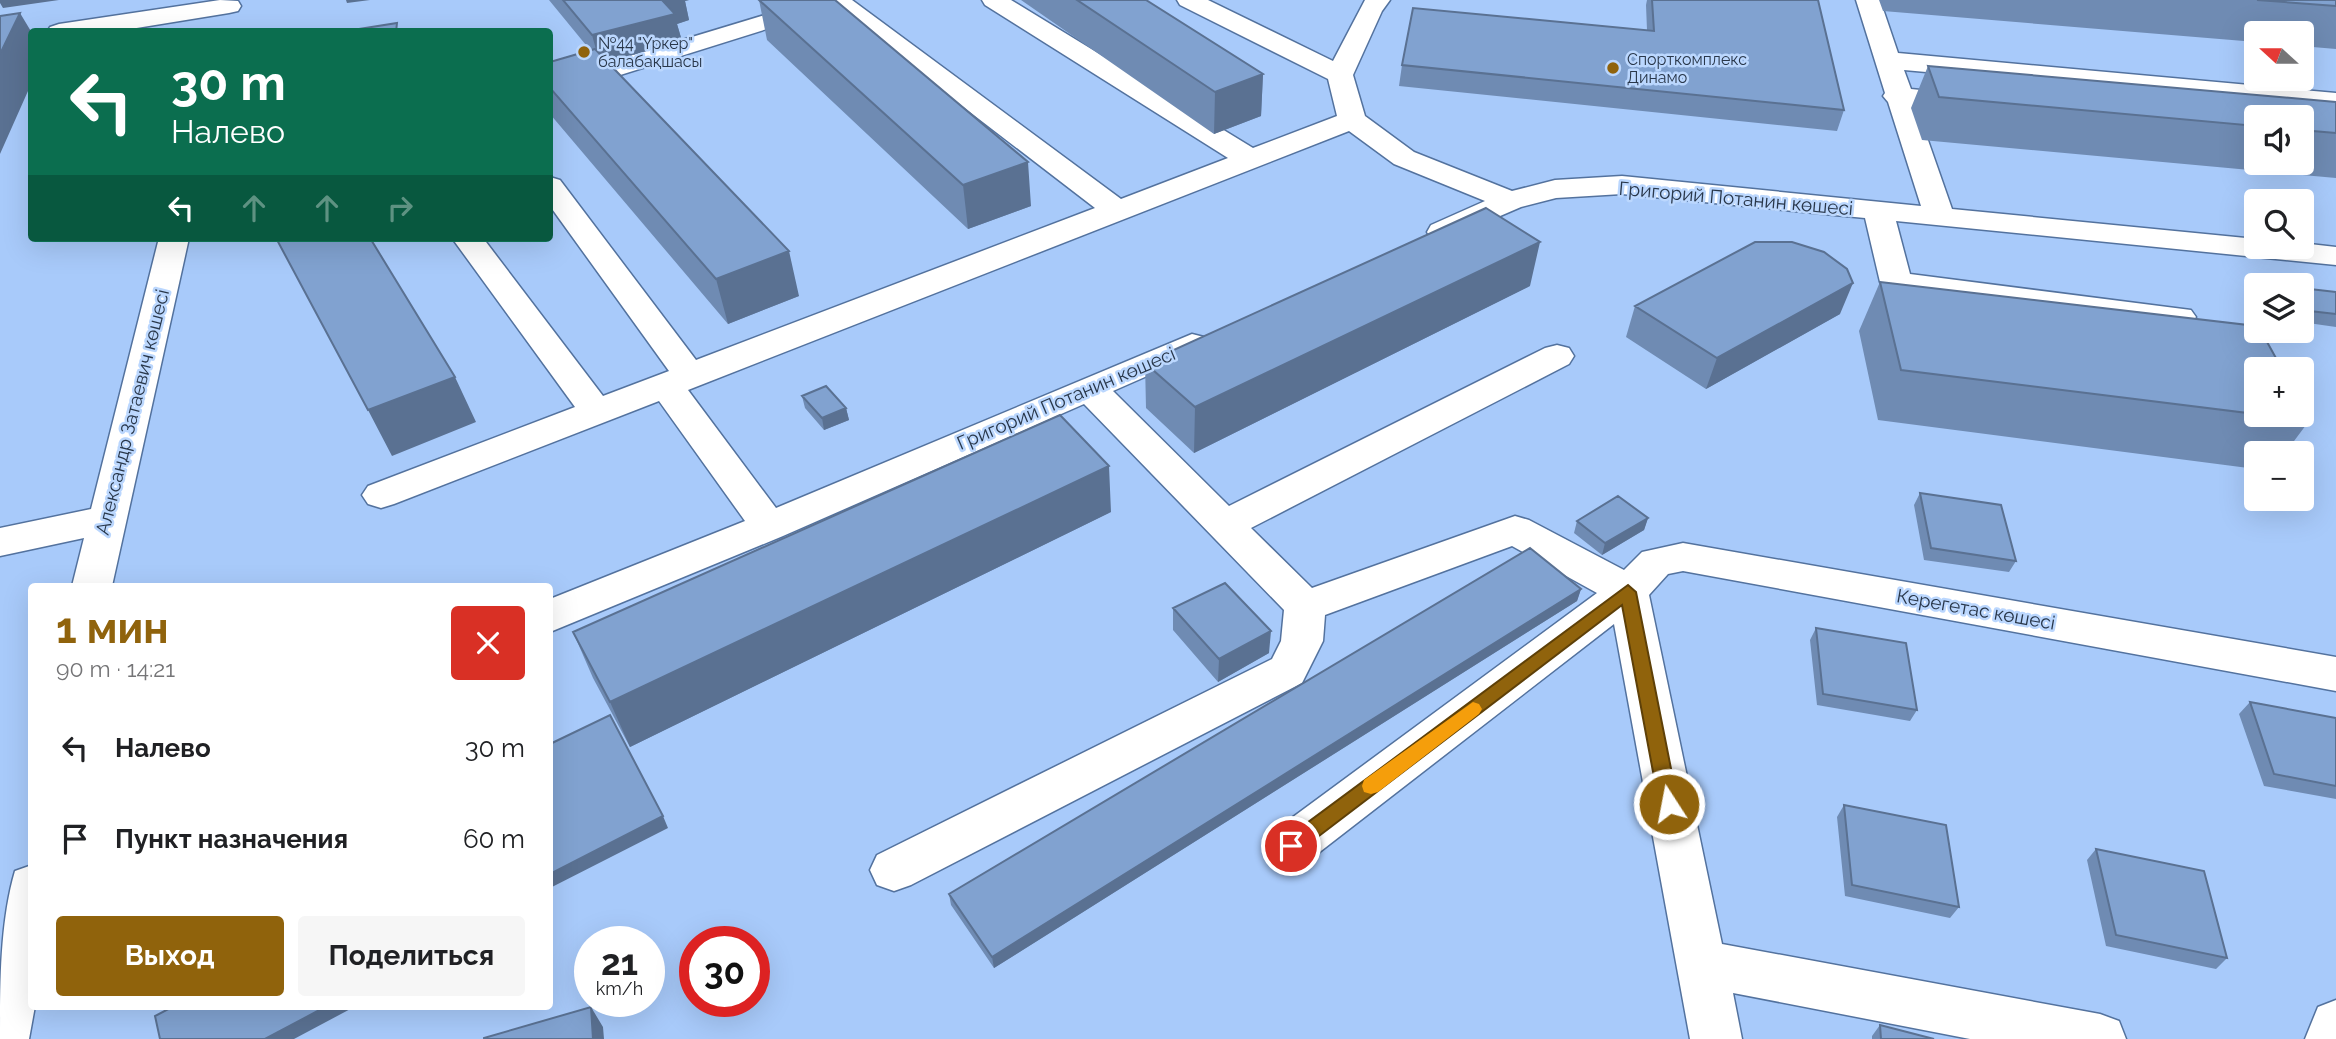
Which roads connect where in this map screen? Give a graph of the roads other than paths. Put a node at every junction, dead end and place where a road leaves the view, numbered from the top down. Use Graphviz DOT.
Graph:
graph roads {
  1 [pos="836,0"];
  2 [pos="994,0"];
  3 [pos="1189,0"];
  4 [pos="1378,0"];
  5 [pos="1868,0"];
  6 [pos="230,3"];
  7 [pos="83,28"];
  8 [pos="225,28"];
  9 [pos="1886,60"];
  10 [pos="1340,75"];
  11 [pos="553,88"];
  12 [pos="1898,96"];
  13 [pos="2336,101"];
  14 [pos="1994,104"];
  15 [pos="1352,120"];
  16 [pos="1250,159"];
  17 [pos="553,191"];
  18 [pos="1510,201"];
  19 [pos="1117,210"];
  20 [pos="1878,211"];
  21 [pos="1939,216"];
  22 [pos="173,242"];
  23 [pos="470,242"];
  24 [pos="1409,247"];
  25 [pos="2336,256"];
  26 [pos="2207,320"];
  27 [pos="1217,332"];
  28 [pos="1557,356"];
  29 [pos="678,380"];
  30 [pos="1090,389"];
  31 [pos="597,412"];
  32 [pos="381,495"];
  33 [pos="106,520"];
  34 [pos="1225,525"];
  35 [pos="769,526"];
  36 [pos="0,542"];
  37 [pos="93,583"];
  38 [pos="1628,592"];
  39 [pos="1305,606"];
  40 [pos="553,615"];
  41 [pos="2336,674"];
  42 [pos="1291,846"];
  43 [pos="894,870"];
  44 [pos="28,907"];
  45 [pos="1699,963"];
  46 [pos="2336,1025"];
  47 [pos="3,1039"];
  48 [pos="1716,1039"];
  49 [pos="2100,1039"];
  50 [pos="2331,1039"];
  1 -- 11 [label="street"];
  1 -- 19 [label="street"];
  2 -- 16 [label="street"];
  3 -- 10 [label="street"];
  4 -- 10 [label="street"];
  5 -- 9 [label="street"];
  6 -- 7 [label="street"];
  6 -- 8 [label="street"];
  9 -- 12 [label="street"];
  9 -- 13 [label="street"];
  10 -- 15 [label="street"];
  12 -- 14 [label="street"];
  12 -- 21 [label="street"];
  15 -- 16 [label="street"];
  15 -- 18 [label="street"];
  16 -- 19 [label="street"];
  17 -- 29 [label="street"];
  18 -- 20 [label="street, Григорий Потанин көшесі"];
  18 -- 24 [label="street, Григорий Потанин көшесі"];
  19 -- 29 [label="street"];
  20 -- 21 [label="street, Григорий Потанин көшесі"];
  20 -- 26 [label="street"];
  21 -- 25 [label="street, Григорий Потанин көшесі"];
  22 -- 33 [label="street, Александр Затаевич көшесі"];
  23 -- 31 [label="street"];
  27 -- 30 [label="street, Григорий Потанин көшесі"];
  28 -- 34 [label="street"];
  29 -- 31 [label="street"];
  29 -- 35 [label="street"];
  30 -- 34 [label="street"];
  30 -- 35 [label="street, Григорий Потанин көшесі"];
  31 -- 32 [label="street"];
  33 -- 36 [label="street"];
  33 -- 37 [label="street, Александр Затаевич көшесі"];
  34 -- 39 [label="street"];
  35 -- 40 [label="street, Григорий Потанин көшесі"];
  38 -- 39 [label="street"];
  38 -- 41 [label="street, Керегетас көшесі"];
  38 -- 42 [label="street, Керегетас көшесі"];
  38 -- 45 [label="street"];
  39 -- 43 [label="street"];
  44 -- 47 [label="street"];
  45 -- 48 [label="street"];
  45 -- 49 [label="street"];
  46 -- 50 [label="street"];
}
